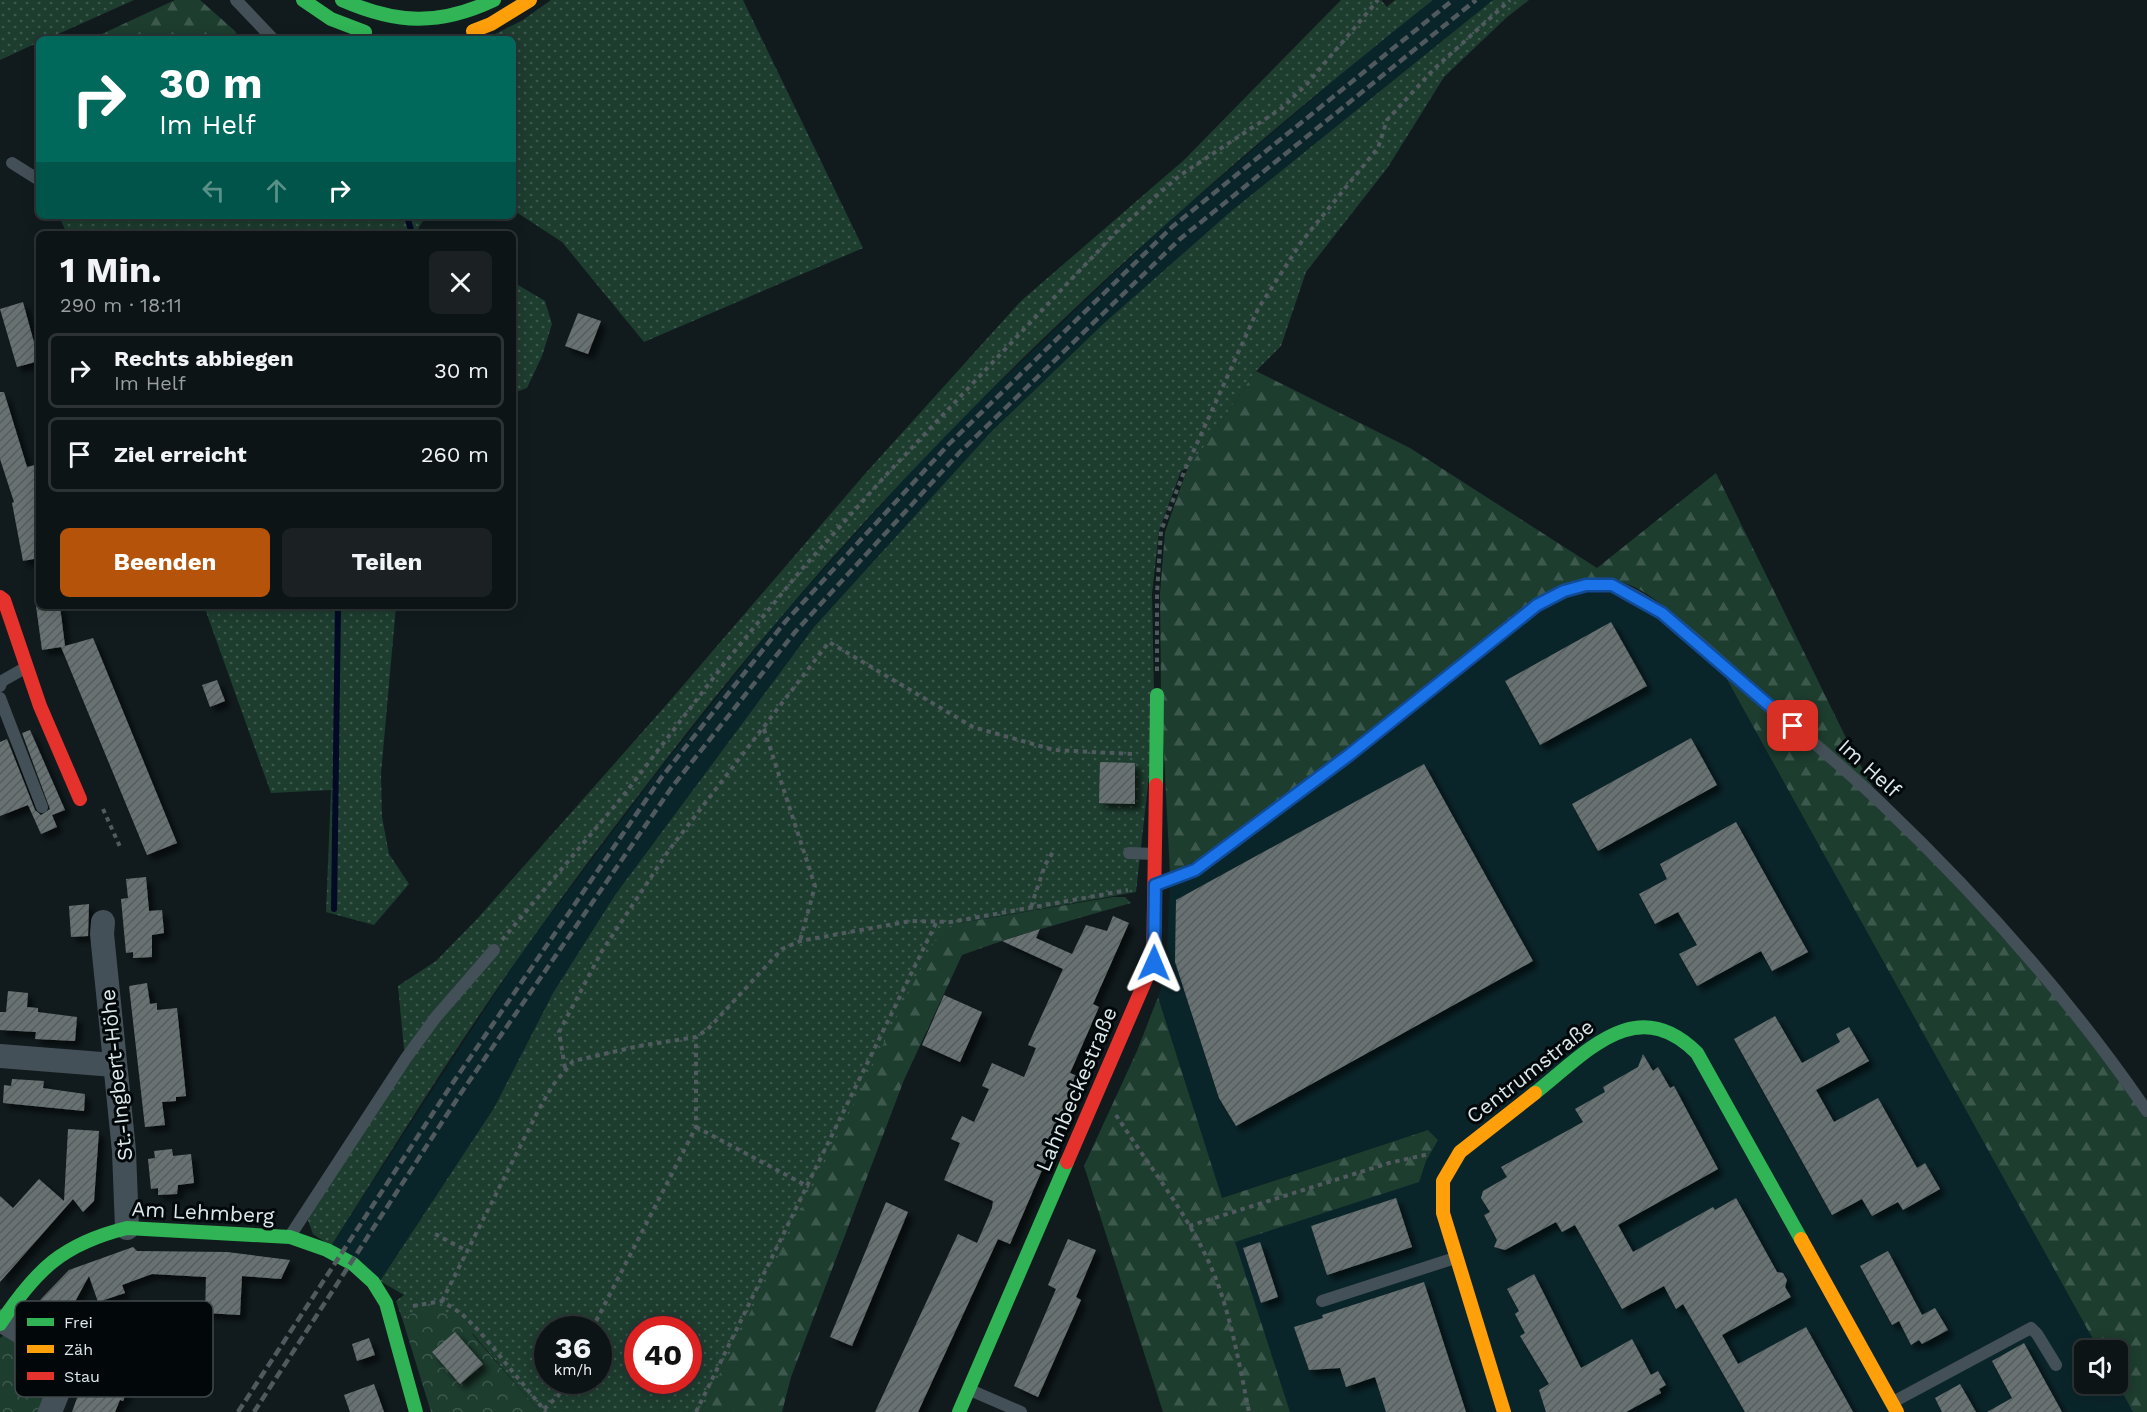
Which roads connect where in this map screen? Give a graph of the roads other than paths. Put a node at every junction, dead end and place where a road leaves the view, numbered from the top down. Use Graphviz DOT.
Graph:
graph roads {
  1 [pos="236,0"];
  2 [pos="303,0"];
  3 [pos="342,0"];
  4 [pos="494,0"];
  5 [pos="530,0"];
  6 [pos="270,36"];
  7 [pos="378,36"];
  8 [pos="461,36"];
  9 [pos="12,163"];
  10 [pos="36,178"];
  11 [pos="0,597"];
  12 [pos="26,668"];
  13 [pos="0,686"];
  14 [pos="1157,695"];
  15 [pos="0,698"];
  16 [pos="80,799"];
  17 [pos="42,807"];
  18 [pos="1129,853"];
  19 [pos="1155,854"];
  20 [pos="1155,885"];
  21 [pos="104,922"];
  22 [pos="494,950"];
  23 [pos="0,1056"];
  24 [pos="114,1065"];
  25 [pos="2147,1111"];
  26 [pos="128,1228"];
  27 [pos="290,1237"];
  28 [pos="1456,1258"];
  29 [pos="16,1301"];
  30 [pos="1322,1301"];
  31 [pos="15,1303"];
  32 [pos="1,1322"];
  33 [pos="15,1330"];
  34 [pos="2056,1365"];
  35 [pos="969,1389"];
  36 [pos="56,1397"];
  37 [pos="1894,1407"];
  38 [pos="51,1412"];
  39 [pos="416,1412"];
  40 [pos="959,1412"];
  41 [pos="1021,1412"];
  42 [pos="1504,1412"];
  1 -- 6 [label="lane"];
  2 -- 7 [label="main road"];
  3 -- 4 [label="main road"];
  5 -- 8 [label="main road"];
  9 -- 10 [label="lane"];
  11 -- 12 [label="main road"];
  12 -- 13 [label="lane"];
  12 -- 16 [label="main road"];
  14 -- 19 [label="main road, Lahnbeckestraße"];
  15 -- 17 [label="lane"];
  18 -- 19 [label="lane"];
  19 -- 20 [label="main road, Lahnbeckestraße"];
  20 -- 25 [label="lane, Im Helf"];
  20 -- 35 [label="main road, Lahnbeckestraße"];
  21 -- 24 [label="street, St.-Ingbert-Höhe"];
  22 -- 27 [label="lane"];
  23 -- 24 [label="street"];
  24 -- 26 [label="street, St.-Ingbert-Höhe"];
  26 -- 27 [label="main road, Am Lehmberg"];
  26 -- 29 [label="main road, Am Lehmberg"];
  27 -- 39 [label="main road, Am Lehmberg"];
  28 -- 30 [label="lane"];
  28 -- 37 [label="main road, Centrumstraße"];
  28 -- 42 [label="main road, Centrumstraße"];
  31 -- 32 [label="main road, Am Lehmberg"];
  32 -- 33 [label="street"];
  34 -- 37 [label="lane"];
  35 -- 40 [label="main road, Lahnbeckestraße"];
  35 -- 41 [label="lane"];
  36 -- 38 [label="street"];
}
